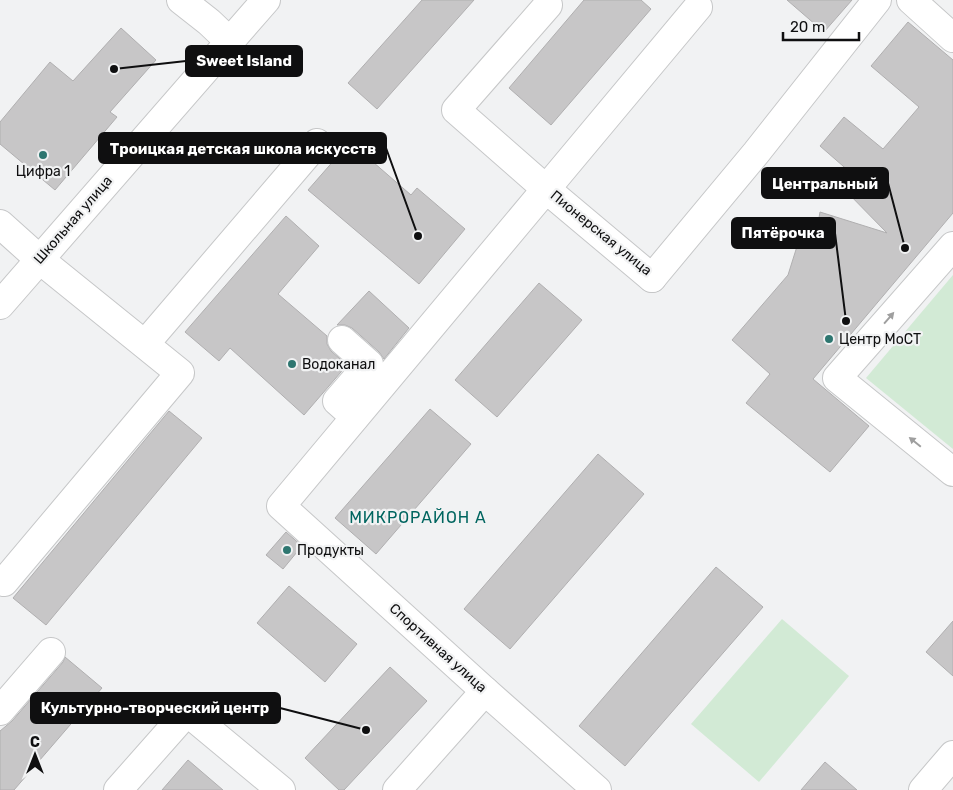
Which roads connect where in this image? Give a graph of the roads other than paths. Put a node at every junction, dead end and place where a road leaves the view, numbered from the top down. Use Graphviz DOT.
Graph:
graph roads {
  1 [pos="181,0"];
  2 [pos="266,0"];
  3 [pos="877,0"];
  4 [pos="911,0"];
  5 [pos="548,5"];
  6 [pos="698,6"];
  7 [pos="953,38"];
  8 [pos="229,41"];
  9 [pos="317,143"];
  10 [pos="546,189"];
  11 [pos="0,224"];
  12 [pos="953,246"];
  13 [pos="647,251"];
  14 [pos="39,259"];
  15 [pos="652,278"];
  16 [pos="0,305"];
  17 [pos="342,340"];
  18 [pos="145,344"];
  19 [pos="355,417"];
  20 [pos="953,472"];
  21 [pos="281,506"];
  22 [pos="4,582"];
  23 [pos="51,652"];
  24 [pos="485,691"];
  25 [pos="0,711"];
  26 [pos="953,754"];
  27 [pos="118,790"];
  28 [pos="281,790"];
  29 [pos="397,790"];
  30 [pos="597,790"];
  31 [pos="923,790"];
  1 -- 8 [label="street"];
  2 -- 8 [label="street, Школьная улица"];
  3 -- 15 [label="street, Пионерская улица"];
  4 -- 7 [label="street"];
  5 -- 10 [label="street"];
  6 -- 10 [label="street"];
  8 -- 14 [label="street, Школьная улица"];
  9 -- 18 [label="street"];
  10 -- 15 [label="street, Пионерская улица"];
  10 -- 19 [label="street, Пионерская улица"];
  11 -- 14 [label="street"];
  20 -- 12 [label="street, one-way"];
  13 -- 15 [label="street"];
  14 -- 16 [label="street, Школьная улица"];
  14 -- 18 [label="street"];
  17 -- 19 [label="street"];
  18 -- 22 [label="street"];
  19 -- 21 [label="street, Пионерская улица"];
  21 -- 24 [label="street, Спортивная улица"];
  23 -- 25 [label="street"];
  24 -- 29 [label="street"];
  24 -- 30 [label="street, Спортивная улица"];
  26 -- 31 [label="street"];
  27 -- 28 [label="street"];
}
